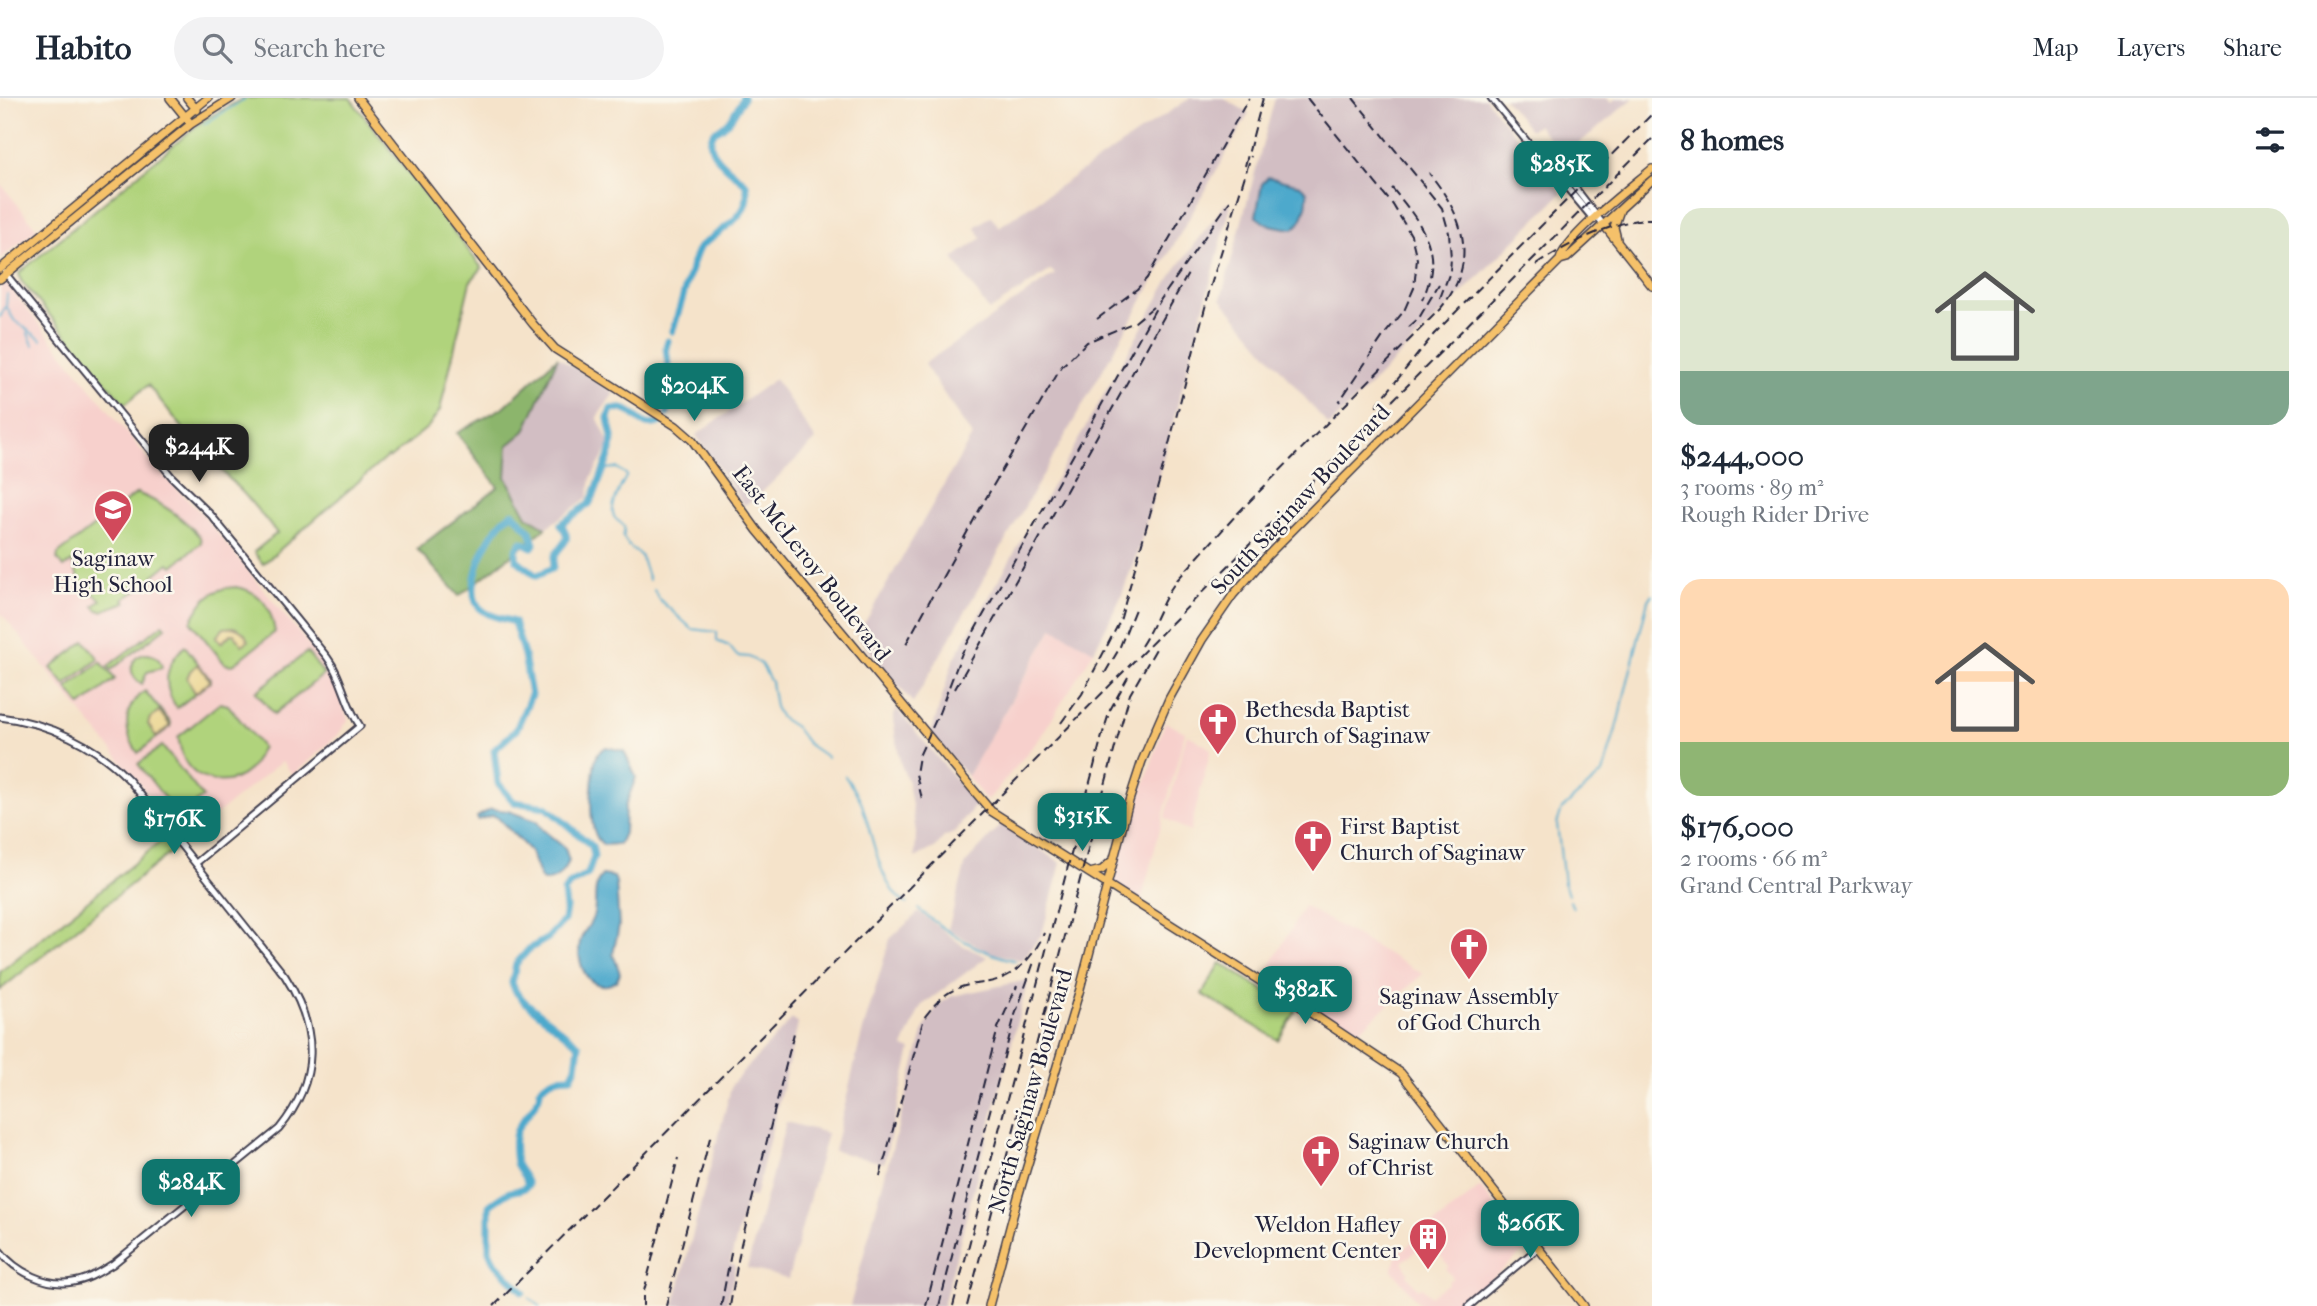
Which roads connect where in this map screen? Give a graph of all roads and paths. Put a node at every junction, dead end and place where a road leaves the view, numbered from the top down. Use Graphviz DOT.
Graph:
graph roads {
  1 [pos="170,98"];
  2 [pos="187,98"];
  3 [pos="208,98"];
  4 [pos="232,98"];
  5 [pos="358,98"];
  6 [pos="1491,98"];
  7 [pos="195,108"];
  8 [pos="185,116"];
  9 [pos="202,116"];
  10 [pos="191,124"];
  11 [pos="1652,169"];
  12 [pos="1652,180"];
  13 [pos="1623,206"];
  14 [pos="1596,218"];
  15 [pos="1601,225"];
  16 [pos="1619,243"];
  17 [pos="1560,260"];
  18 [pos="1631,261"];
  19 [pos="2,273"];
  20 [pos="1652,286"];
  21 [pos="0,717"];
  22 [pos="1114,858"];
  23 [pos="195,863"];
  24 [pos="1088,874"];
  25 [pos="1108,887"];
  26 [pos="1538,1248"];
  27 [pos="0,1251"];
  28 [pos="989,1306"];
  29 [pos="1469,1306"];
  30 [pos="1584,1306"];
  1 -- 8 [label="main road"];
  2 -- 7 [label="main road"];
  3 -- 7 [label="main road"];
  4 -- 9 [label="main road"];
  5 -- 24 [label="main road, East McLeroy Boulevard"];
  6 -- 14 [label="street"];
  7 -- 8 [label="main road"];
  7 -- 9 [label="main road"];
  8 -- 10 [label="main road"];
  8 -- 19 [label="main road"];
  9 -- 10 [label="main road"];
  10 -- 19 [label="main road"];
  11 -- 14 [label="main road, South Saginaw Boulevard"];
  12 -- 13 [label="main road, South Saginaw Boulevard"];
  13 -- 15 [label="main road, South Saginaw Boulevard"];
  13 -- 16 [label="main road"];
  14 -- 15 [label="main road"];
  14 -- 17 [label="main road, South Saginaw Boulevard"];
  15 -- 16 [label="main road"];
  15 -- 17 [label="main road, South Saginaw Boulevard"];
  15 -- 18 [label="main road"];
  16 -- 18 [label="main road"];
  17 -- 22 [label="main road, South Saginaw Boulevard"];
  18 -- 20 [label="main road"];
  19 -- 23 [label="street"];
  21 -- 23 [label="street"];
  22 -- 24 [label="main road"];
  22 -- 25 [label="main road, South Saginaw Boulevard"];
  23 -- 27 [label="street"];
  24 -- 25 [label="main road, East McLeroy Boulevard"];
  25 -- 26 [label="main road, East McLeroy Boulevard"];
  25 -- 28 [label="main road, North Saginaw Boulevard"];
  26 -- 29 [label="street"];
  26 -- 30 [label="main road, East McLeroy Boulevard"];
}
